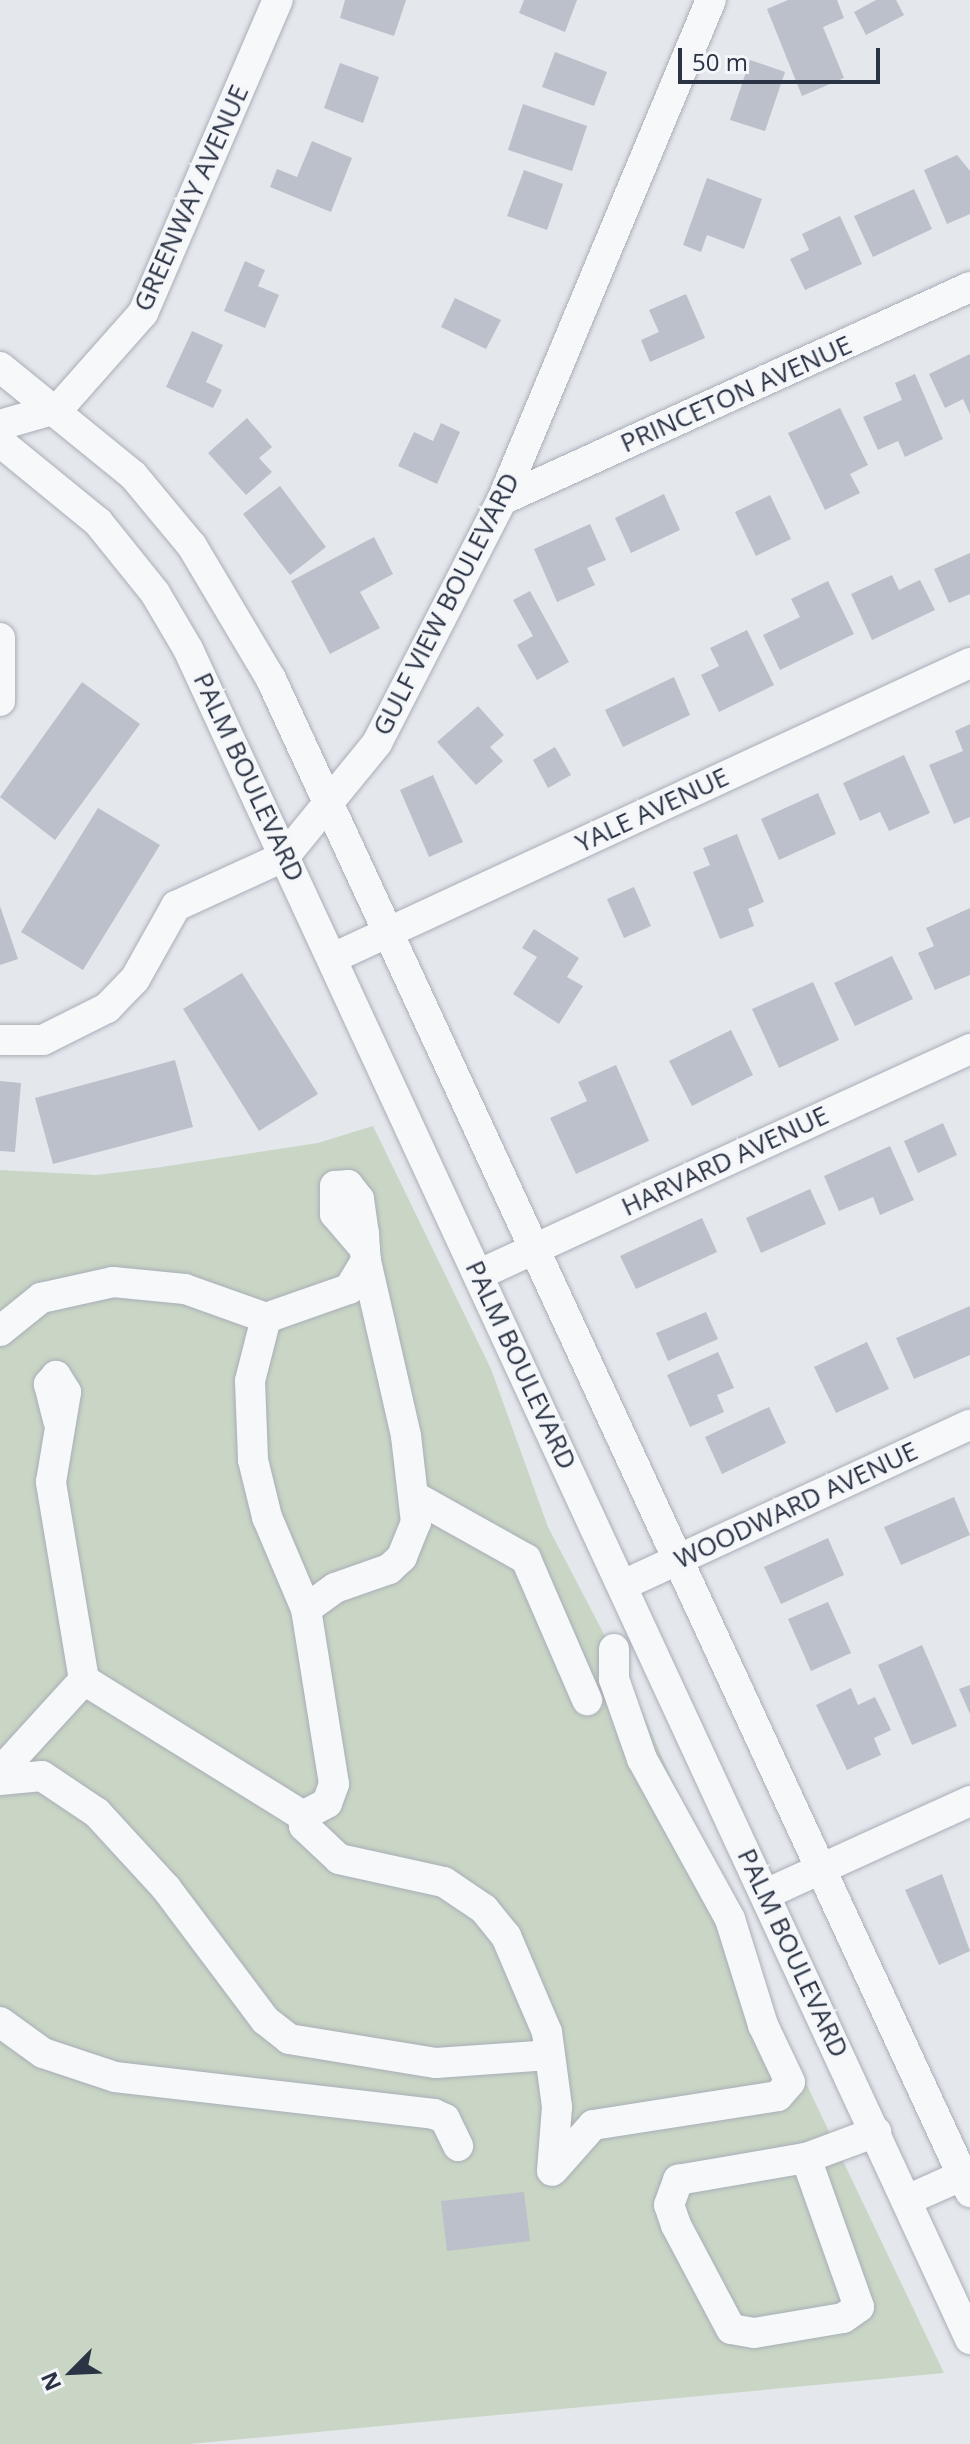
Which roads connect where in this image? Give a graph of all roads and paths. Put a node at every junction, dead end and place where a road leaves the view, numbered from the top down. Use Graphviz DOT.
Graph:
graph roads {
  1 [pos="278,0"];
  2 [pos="711,0"];
  3 [pos="970,287"];
  4 [pos="0,367"];
  5 [pos="59,408"];
  6 [pos="0,425"];
  7 [pos="0,442"];
  8 [pos="502,500"];
  9 [pos="0,638"];
  10 [pos="970,663"];
  11 [pos="0,701"];
  12 [pos="331,800"];
  13 [pos="285,856"];
  14 [pos="389,932"];
  15 [pos="335,957"];
  16 [pos="0,1040"];
  17 [pos="970,1049"];
  18 [pos="535,1249"];
  19 [pos="480,1274"];
  20 [pos="266,1318"];
  21 [pos="0,1331"];
  22 [pos="58,1421"];
  23 [pos="970,1425"];
  24 [pos="417,1498"];
  25 [pos="678,1559"];
  26 [pos="623,1585"];
  27 [pos="306,1609"];
  28 [pos="614,1649"];
  29 [pos="84,1680"];
  30 [pos="587,1700"];
  31 [pos="0,1772"];
  32 [pos="0,1780"];
  33 [pos="970,1801"];
  34 [pos="303,1816"];
  35 [pos="821,1869"];
  36 [pos="766,1894"];
  37 [pos="0,2022"];
  38 [pos="549,2055"];
  39 [pos="557,2107"];
  40 [pos="591,2127"];
  41 [pos="876,2132"];
  42 [pos="458,2146"];
  43 [pos="806,2158"];
  44 [pos="967,2180"];
  45 [pos="907,2200"];
  46 [pos="970,2339"];
  1 -- 5 [label="street, GREENWAY AVENUE"];
  2 -- 8 [label="street, GULF VIEW BOULEVARD"];
  3 -- 8 [label="street, PRINCETON AVENUE"];
  4 -- 5 [label="street"];
  5 -- 6 [label="street"];
  5 -- 12 [label="street"];
  7 -- 13 [label="street, PALM BOULEVARD"];
  8 -- 12 [label="street, GULF VIEW BOULEVARD"];
  9 -- 11 [label="street"];
  10 -- 14 [label="street, YALE AVENUE"];
  12 -- 13 [label="street, GULF VIEW BOULEVARD"];
  12 -- 14 [label="street"];
  13 -- 15 [label="street, PALM BOULEVARD"];
  13 -- 16 [label="street, GULF VIEW BOULEVARD"];
  14 -- 15 [label="street, YALE AVENUE"];
  14 -- 18 [label="street"];
  15 -- 19 [label="street, PALM BOULEVARD"];
  17 -- 18 [label="street, HARVARD AVENUE"];
  18 -- 19 [label="street, HARVARD AVENUE"];
  18 -- 25 [label="street"];
  19 -- 26 [label="street, PALM BOULEVARD"];
  20 -- 21 [label="street"];
  20 -- 24 [label="street"];
  20 -- 27 [label="street"];
  22 -- 29 [label="street"];
  23 -- 25 [label="street, WOODWARD AVENUE"];
  24 -- 27 [label="street"];
  24 -- 30 [label="street"];
  25 -- 26 [label="street, WOODWARD AVENUE"];
  25 -- 35 [label="street"];
  26 -- 36 [label="street, PALM BOULEVARD"];
  27 -- 34 [label="street"];
  28 -- 40 [label="street"];
  29 -- 31 [label="street"];
  29 -- 34 [label="street"];
  32 -- 38 [label="street"];
  33 -- 35 [label="street"];
  34 -- 38 [label="street"];
  35 -- 36 [label="street"];
  35 -- 44 [label="street"];
  36 -- 41 [label="street, PALM BOULEVARD"];
  37 -- 42 [label="street"];
  38 -- 39 [label="street"];
  39 -- 40 [label="street"];
  39 -- 40 [label="street"];
  41 -- 43 [label="street"];
  41 -- 45 [label="street, PALM BOULEVARD"];
  43 -- 43 [label="street"];
  44 -- 45 [label="street"];
  45 -- 46 [label="street, PALM BOULEVARD"];
}
